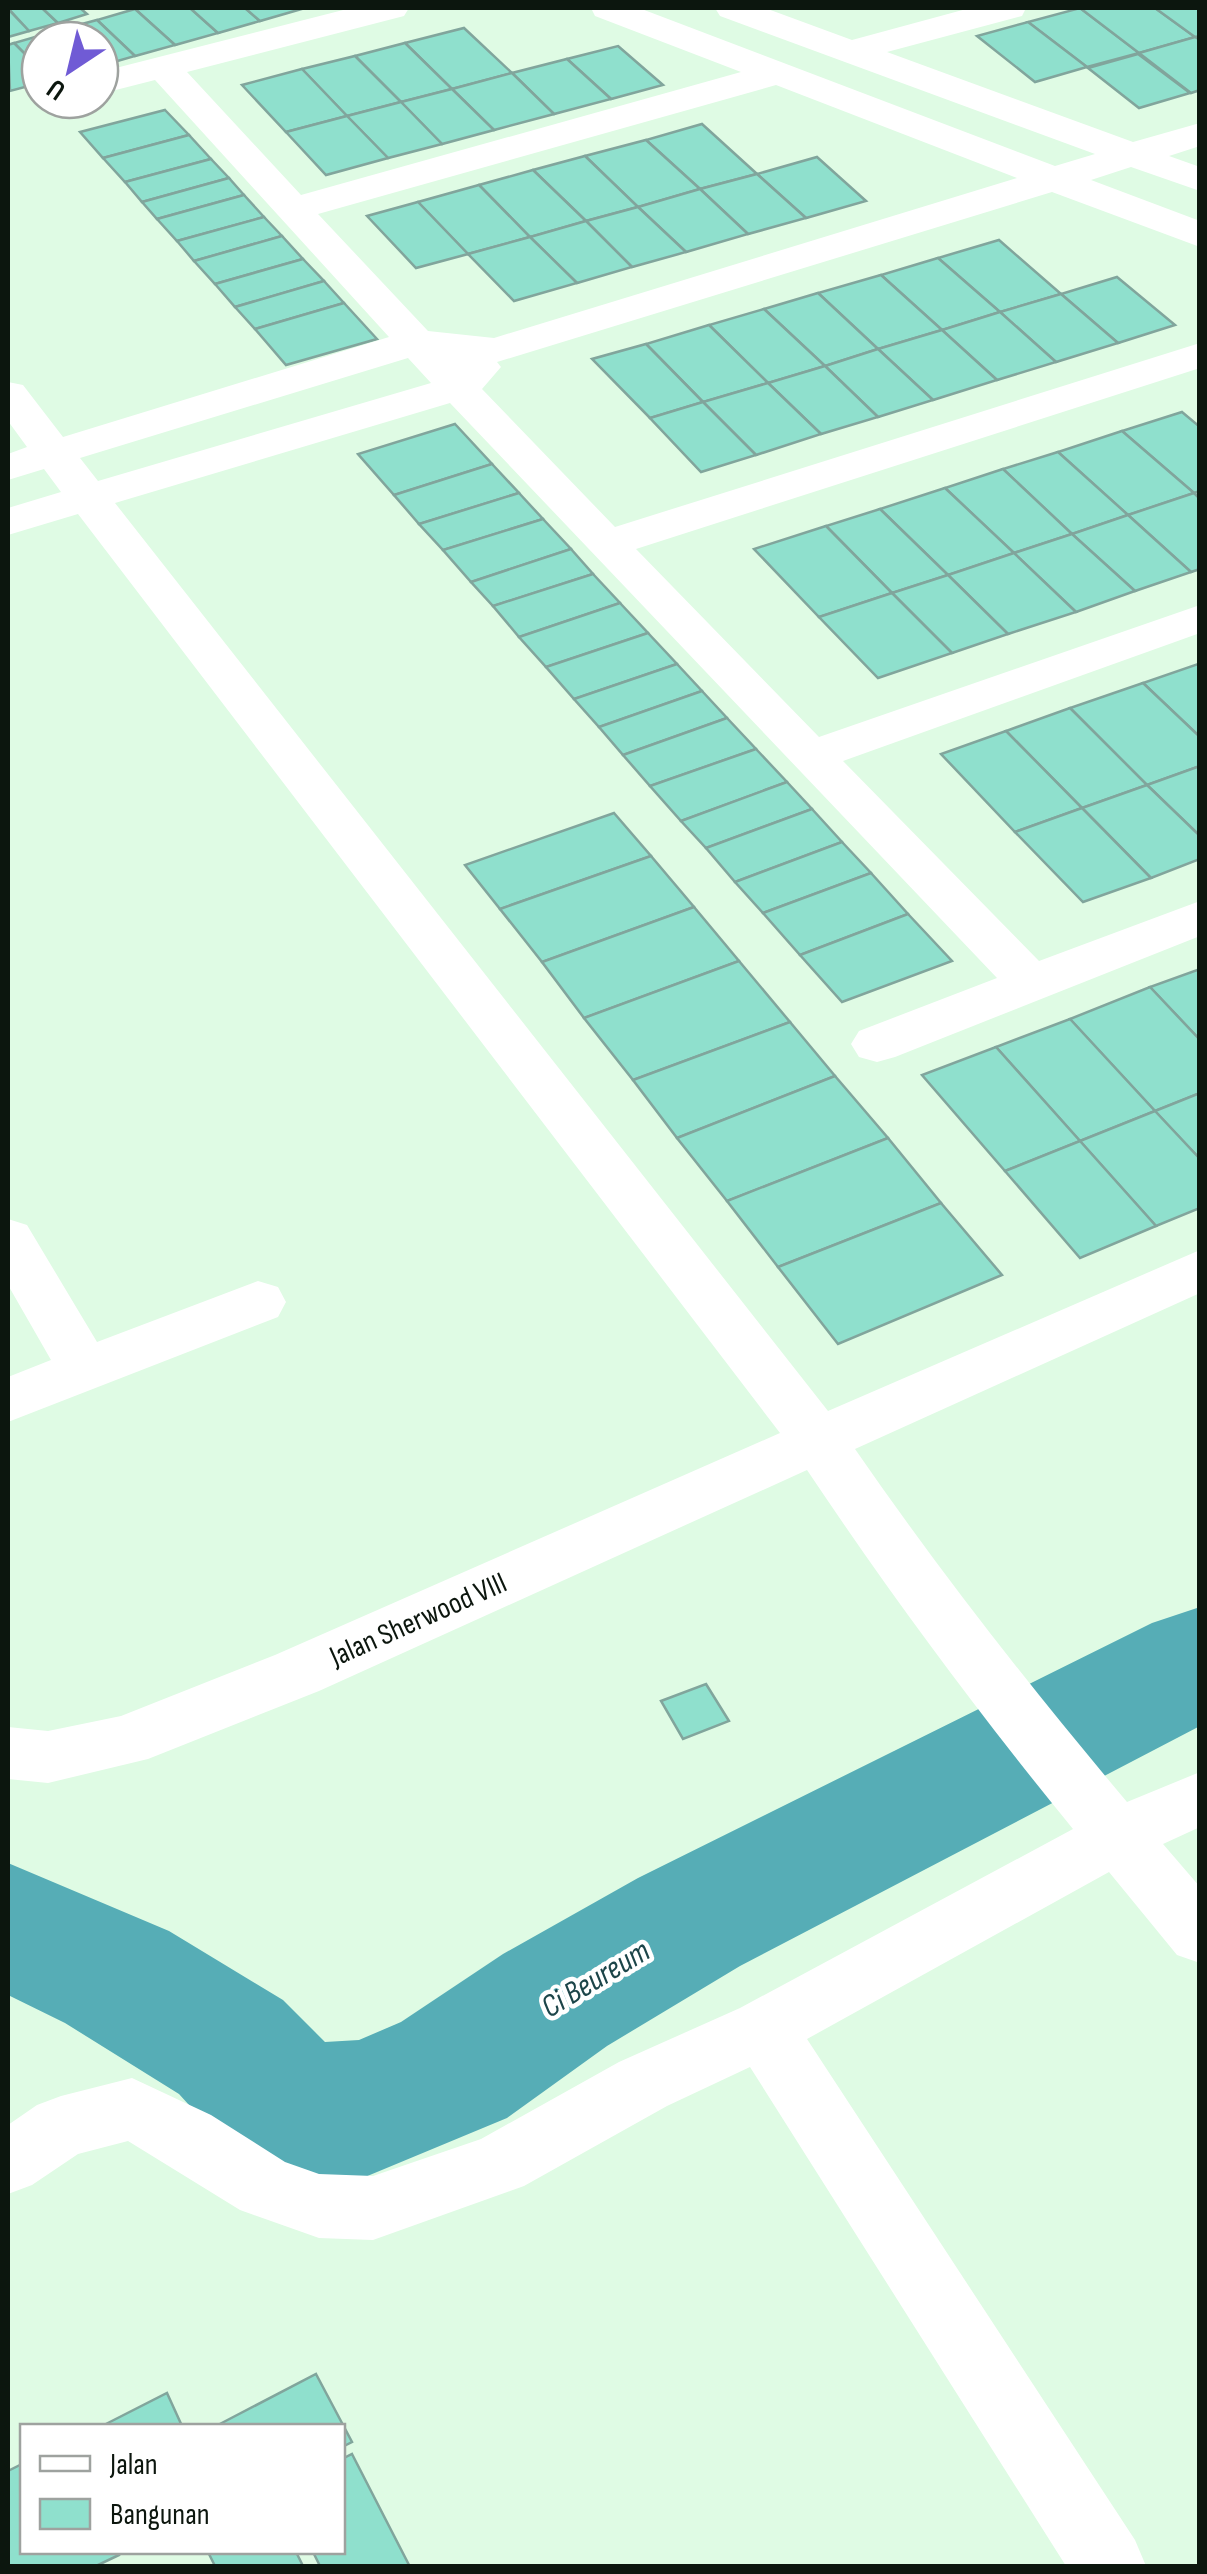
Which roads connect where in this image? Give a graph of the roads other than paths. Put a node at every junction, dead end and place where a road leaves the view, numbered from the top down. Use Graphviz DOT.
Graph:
graph roads {
  1 [pos="391,8"];
  2 [pos="608,8"];
  3 [pos="734,8"];
  4 [pos="1008,8"];
  5 [pos="851,51"];
  6 [pos="162,66"];
  7 [pos="778,74"];
  8 [pos="120,78"];
  9 [pos="1200,134"];
  10 [pos="1130,155"];
  11 [pos="1056,179"];
  12 [pos="1200,180"];
  13 [pos="292,210"];
  14 [pos="1200,235"];
  15 [pos="416,342"];
  16 [pos="496,350"];
  17 [pos="1200,356"];
  18 [pos="460,388"];
  19 [pos="8,394"];
  20 [pos="54,451"];
  21 [pos="8,467"];
  22 [pos="90,499"];
  23 [pos="8,522"];
  24 [pos="607,544"];
  25 [pos="1200,618"];
  26 [pos="812,756"];
  27 [pos="1200,918"];
  28 [pos="1033,985"];
  29 [pos="877,1044"];
  30 [pos="8,1239"];
  31 [pos="1200,1270"];
  32 [pos="258,1302"];
  33 [pos="85,1370"];
  34 [pos="8,1400"];
  35 [pos="816,1438"];
  36 [pos="8,1753"];
  37 [pos="1200,1798"];
  38 [pos="1098,1812"];
  39 [pos="1200,1935"];
  40 [pos="762,2029"];
  41 [pos="8,2164"];
  42 [pos="1109,2566"];
  1 -- 6 [label="street"];
  2 -- 7 [label="street"];
  3 -- 5 [label="street"];
  4 -- 5 [label="street"];
  5 -- 10 [label="street"];
  6 -- 8 [label="street"];
  6 -- 13 [label="street"];
  7 -- 11 [label="street"];
  7 -- 13 [label="street"];
  9 -- 10 [label="street"];
  10 -- 11 [label="street"];
  10 -- 12 [label="street"];
  11 -- 14 [label="street"];
  11 -- 16 [label="street"];
  13 -- 15 [label="street"];
  15 -- 16 [label="street"];
  15 -- 18 [label="street"];
  15 -- 20 [label="street"];
  16 -- 18 [label="street"];
  17 -- 24 [label="street"];
  18 -- 22 [label="street"];
  18 -- 24 [label="street"];
  19 -- 20 [label="street"];
  20 -- 21 [label="street"];
  20 -- 22 [label="street"];
  22 -- 23 [label="street"];
  22 -- 35 [label="street"];
  24 -- 26 [label="street"];
  25 -- 26 [label="street"];
  26 -- 28 [label="street"];
  27 -- 28 [label="street"];
  28 -- 29 [label="street"];
  30 -- 33 [label="street"];
  31 -- 35 [label="street, Jalan Sherwood VIII"];
  32 -- 33 [label="street"];
  33 -- 34 [label="street"];
  35 -- 36 [label="street, Jalan Sherwood VIII"];
  35 -- 38 [label="street"];
  37 -- 38 [label="street"];
  38 -- 39 [label="street"];
  38 -- 40 [label="street"];
  40 -- 41 [label="street"];
  40 -- 42 [label="street"];
}
